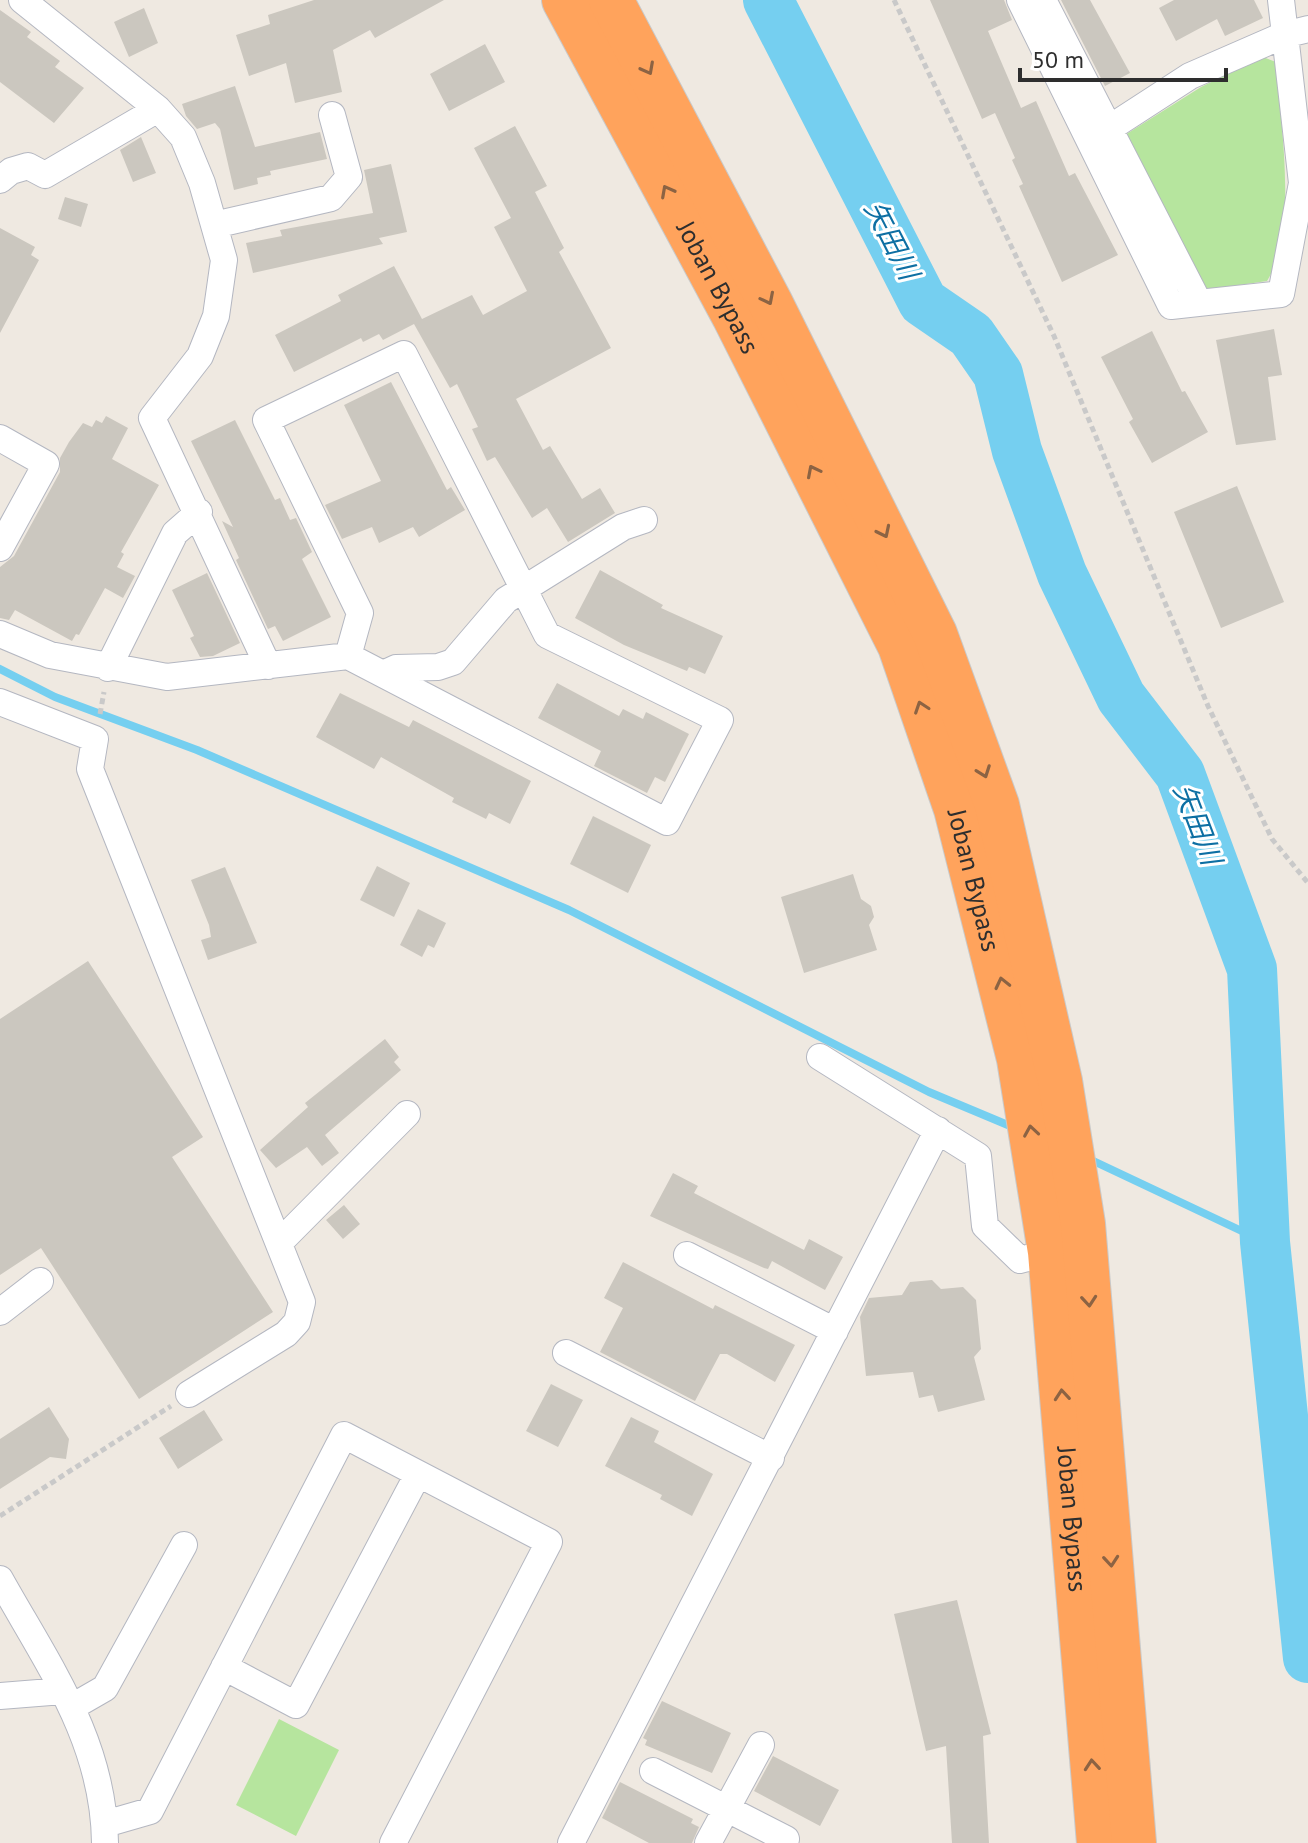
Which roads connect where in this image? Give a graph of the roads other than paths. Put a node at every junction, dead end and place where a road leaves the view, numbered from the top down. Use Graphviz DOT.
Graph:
graph roads {
  1 [pos="22,0"];
  2 [pos="564,0"];
  3 [pos="611,0"];
  4 [pos="1020,0"];
  5 [pos="1043,0"];
  6 [pos="1281,0"];
  7 [pos="1296,32"];
  8 [pos="158,109"];
  9 [pos="332,115"];
  10 [pos="1099,135"];
  11 [pos="0,180"];
  12 [pos="214,225"];
  13 [pos="0,438"];
  14 [pos="199,512"];
  15 [pos="644,520"];
  16 [pos="0,548"];
  17 [pos="523,588"];
  18 [pos="0,634"];
  19 [pos="348,656"];
  20 [pos="268,666"];
  21 [pos="108,668"];
  22 [pos="383,674"];
  23 [pos="0,702"];
  24 [pos="820,1057"];
  25 [pos="407,1114"];
  26 [pos="938,1130"];
  27 [pos="279,1243"];
  28 [pos="1050,1252"];
  29 [pos="687,1255"];
  30 [pos="40,1281"];
  31 [pos="0,1312"];
  32 [pos="835,1331"];
  33 [pos="566,1353"];
  34 [pos="189,1394"];
  35 [pos="771,1458"];
  36 [pos="418,1474"];
  37 [pos="184,1545"];
  38 [pos="0,1579"];
  39 [pos="224,1667"];
  40 [pos="0,1696"];
  41 [pos="67,1699"];
  42 [pos="761,1745"];
  43 [pos="653,1771"];
  44 [pos="726,1808"];
  45 [pos="105,1834"];
  46 [pos="786,1839"];
  47 [pos="393,1843"];
  48 [pos="571,1843"];
  49 [pos="708,1843"];
  50 [pos="1099,1843"];
  51 [pos="1134,1843"];
  1 -- 8 [label="street"];
  28 -- 2 [label="highway, Joban Bypass, one-way"];
  3 -- 51 [label="highway, Joban Bypass, one-way"];
  4 -- 10 [label="street"];
  5 -- 10 [label="street"];
  6 -- 7 [label="street"];
  7 -- 10 [label="street"];
  7 -- 10 [label="street"];
  8 -- 11 [label="street"];
  8 -- 12 [label="street"];
  9 -- 12 [label="street"];
  12 -- 14 [label="street"];
  13 -- 16 [label="street"];
  14 -- 20 [label="street"];
  14 -- 21 [label="street"];
  15 -- 17 [label="street"];
  17 -- 19 [label="street"];
  17 -- 22 [label="street"];
  17 -- 22 [label="street"];
  18 -- 21 [label="street"];
  19 -- 20 [label="street"];
  19 -- 22 [label="street"];
  20 -- 21 [label="street"];
  23 -- 27 [label="street"];
  24 -- 26 [label="street"];
  25 -- 27 [label="street"];
  26 -- 28 [label="street"];
  26 -- 32 [label="street"];
  27 -- 34 [label="street"];
  50 -- 28 [label="highway, Joban Bypass, one-way"];
  29 -- 32 [label="street"];
  30 -- 31 [label="street"];
  32 -- 35 [label="street"];
  33 -- 35 [label="street"];
  35 -- 48 [label="street"];
  36 -- 39 [label="street"];
  36 -- 39 [label="street"];
  36 -- 47 [label="street"];
  37 -- 41 [label="street"];
  38 -- 41 [label="street"];
  39 -- 45 [label="street"];
  40 -- 41 [label="street"];
  41 -- 45 [label="street"];
  42 -- 44 [label="street"];
  43 -- 44 [label="street"];
  44 -- 46 [label="street"];
  44 -- 49 [label="street"];
}
